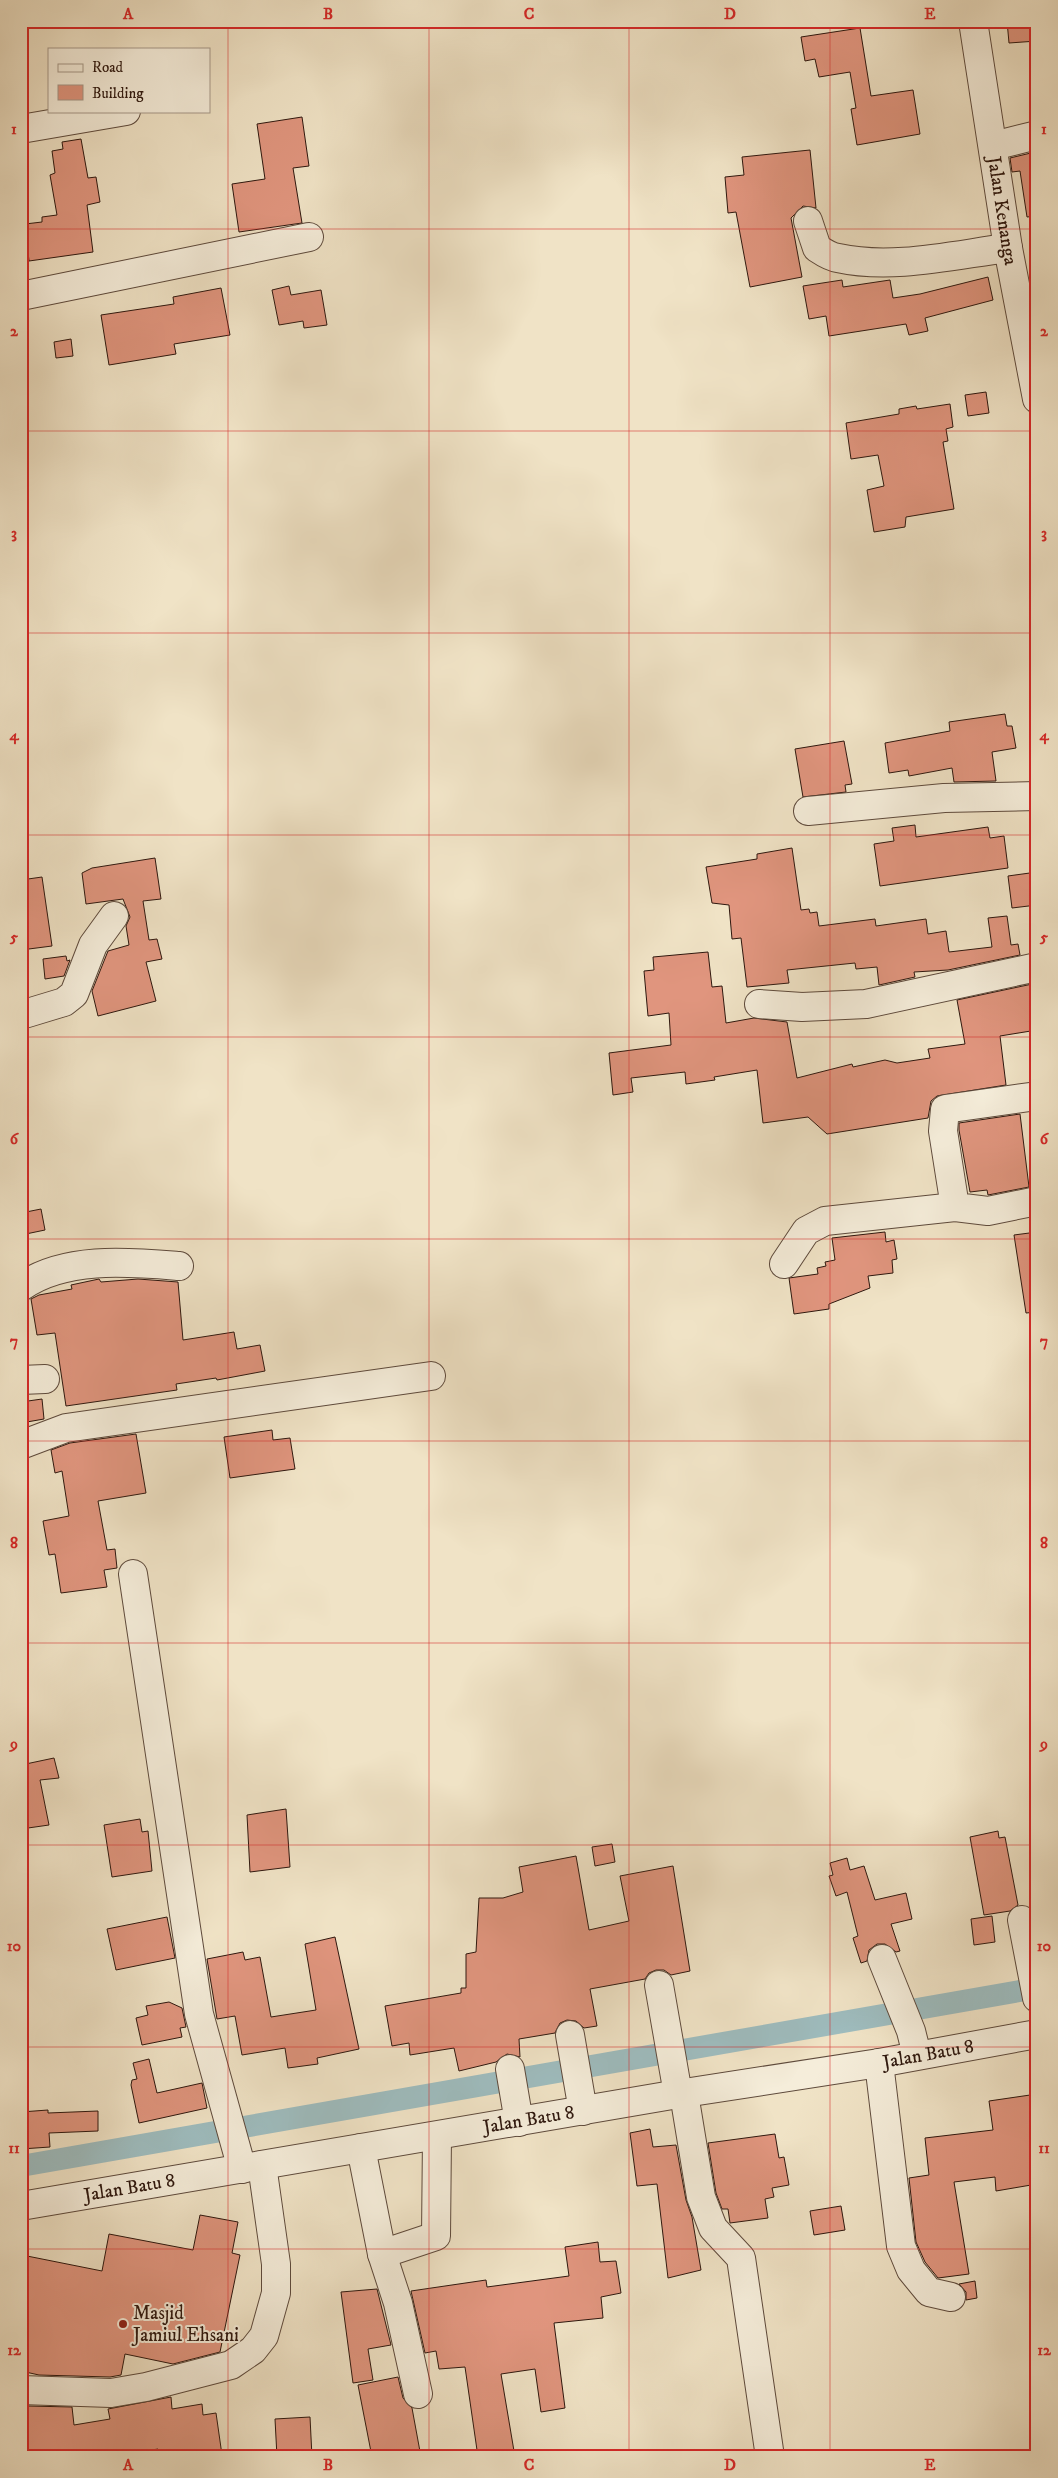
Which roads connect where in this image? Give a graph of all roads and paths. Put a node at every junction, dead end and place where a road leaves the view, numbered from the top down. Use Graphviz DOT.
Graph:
graph roads {
  1 [pos="973,21"];
  2 [pos="120,112"];
  3 [pos="21,129"];
  4 [pos="1037,135"];
  5 [pos="993,146"];
  6 [pos="808,221"];
  7 [pos="309,237"];
  8 [pos="1008,248"];
  9 [pos="21,296"];
  10 [pos="1028,300"];
  11 [pos="1037,399"];
  12 [pos="1037,796"];
  13 [pos="808,812"];
  14 [pos="114,916"];
  15 [pos="1037,967"];
  16 [pos="759,1004"];
  17 [pos="21,1015"];
  18 [pos="1037,1096"];
  19 [pos="1037,1201"];
  20 [pos="955,1207"];
  21 [pos="784,1264"];
  22 [pos="179,1266"];
  23 [pos="21,1287"];
  24 [pos="432,1376"];
  25 [pos="21,1445"];
  26 [pos="133,1574"];
  27 [pos="1022,1920"];
  28 [pos="882,1959"];
  29 [pos="659,1984"];
  30 [pos="1037,1998"];
  31 [pos="1037,2034"];
  32 [pos="570,2035"];
  33 [pos="914,2043"];
  34 [pos="879,2063"];
  35 [pos="512,2079"];
  36 [pos="681,2094"];
  37 [pos="582,2099"];
  38 [pos="519,2122"];
  39 [pos="437,2136"];
  40 [pos="361,2148"];
  41 [pos="252,2167"];
  42 [pos="21,2206"];
  43 [pos="382,2254"];
  44 [pos="950,2297"];
  45 [pos="21,2390"];
  46 [pos="418,2394"];
  47 [pos="770,2457"];
  1 -- 5 [label="street, Jalan Kenanga"];
  2 -- 3 [label="street"];
  4 -- 5 [label="street"];
  5 -- 8 [label="street, Jalan Kenanga"];
  6 -- 8 [label="street"];
  7 -- 9 [label="street"];
  8 -- 10 [label="street, Jalan Kenanga"];
  10 -- 11 [label="street, Jalan Kenanga"];
  12 -- 13 [label="street"];
  14 -- 17 [label="street"];
  15 -- 16 [label="street"];
  18 -- 20 [label="street"];
  19 -- 20 [label="street"];
  20 -- 21 [label="street"];
  22 -- 23 [label="street"];
  24 -- 25 [label="street"];
  26 -- 41 [label="street"];
  27 -- 30 [label="street"];
  28 -- 33 [label="street"];
  29 -- 36 [label="street"];
  31 -- 33 [label="street, Jalan Batu 8"];
  32 -- 37 [label="street"];
  33 -- 34 [label="street, Jalan Batu 8"];
  34 -- 36 [label="street, Jalan Batu 8"];
  34 -- 44 [label="street"];
  35 -- 38 [label="street"];
  36 -- 37 [label="street, Jalan Batu 8"];
  36 -- 47 [label="street"];
  37 -- 38 [label="street, Jalan Batu 8"];
  38 -- 39 [label="street, Jalan Batu 8"];
  39 -- 40 [label="street, Jalan Batu 8"];
  39 -- 43 [label="street"];
  40 -- 41 [label="street, Jalan Batu 8"];
  40 -- 43 [label="street"];
  41 -- 42 [label="street, Jalan Batu 8"];
  41 -- 45 [label="street"];
  43 -- 46 [label="street"];
}
